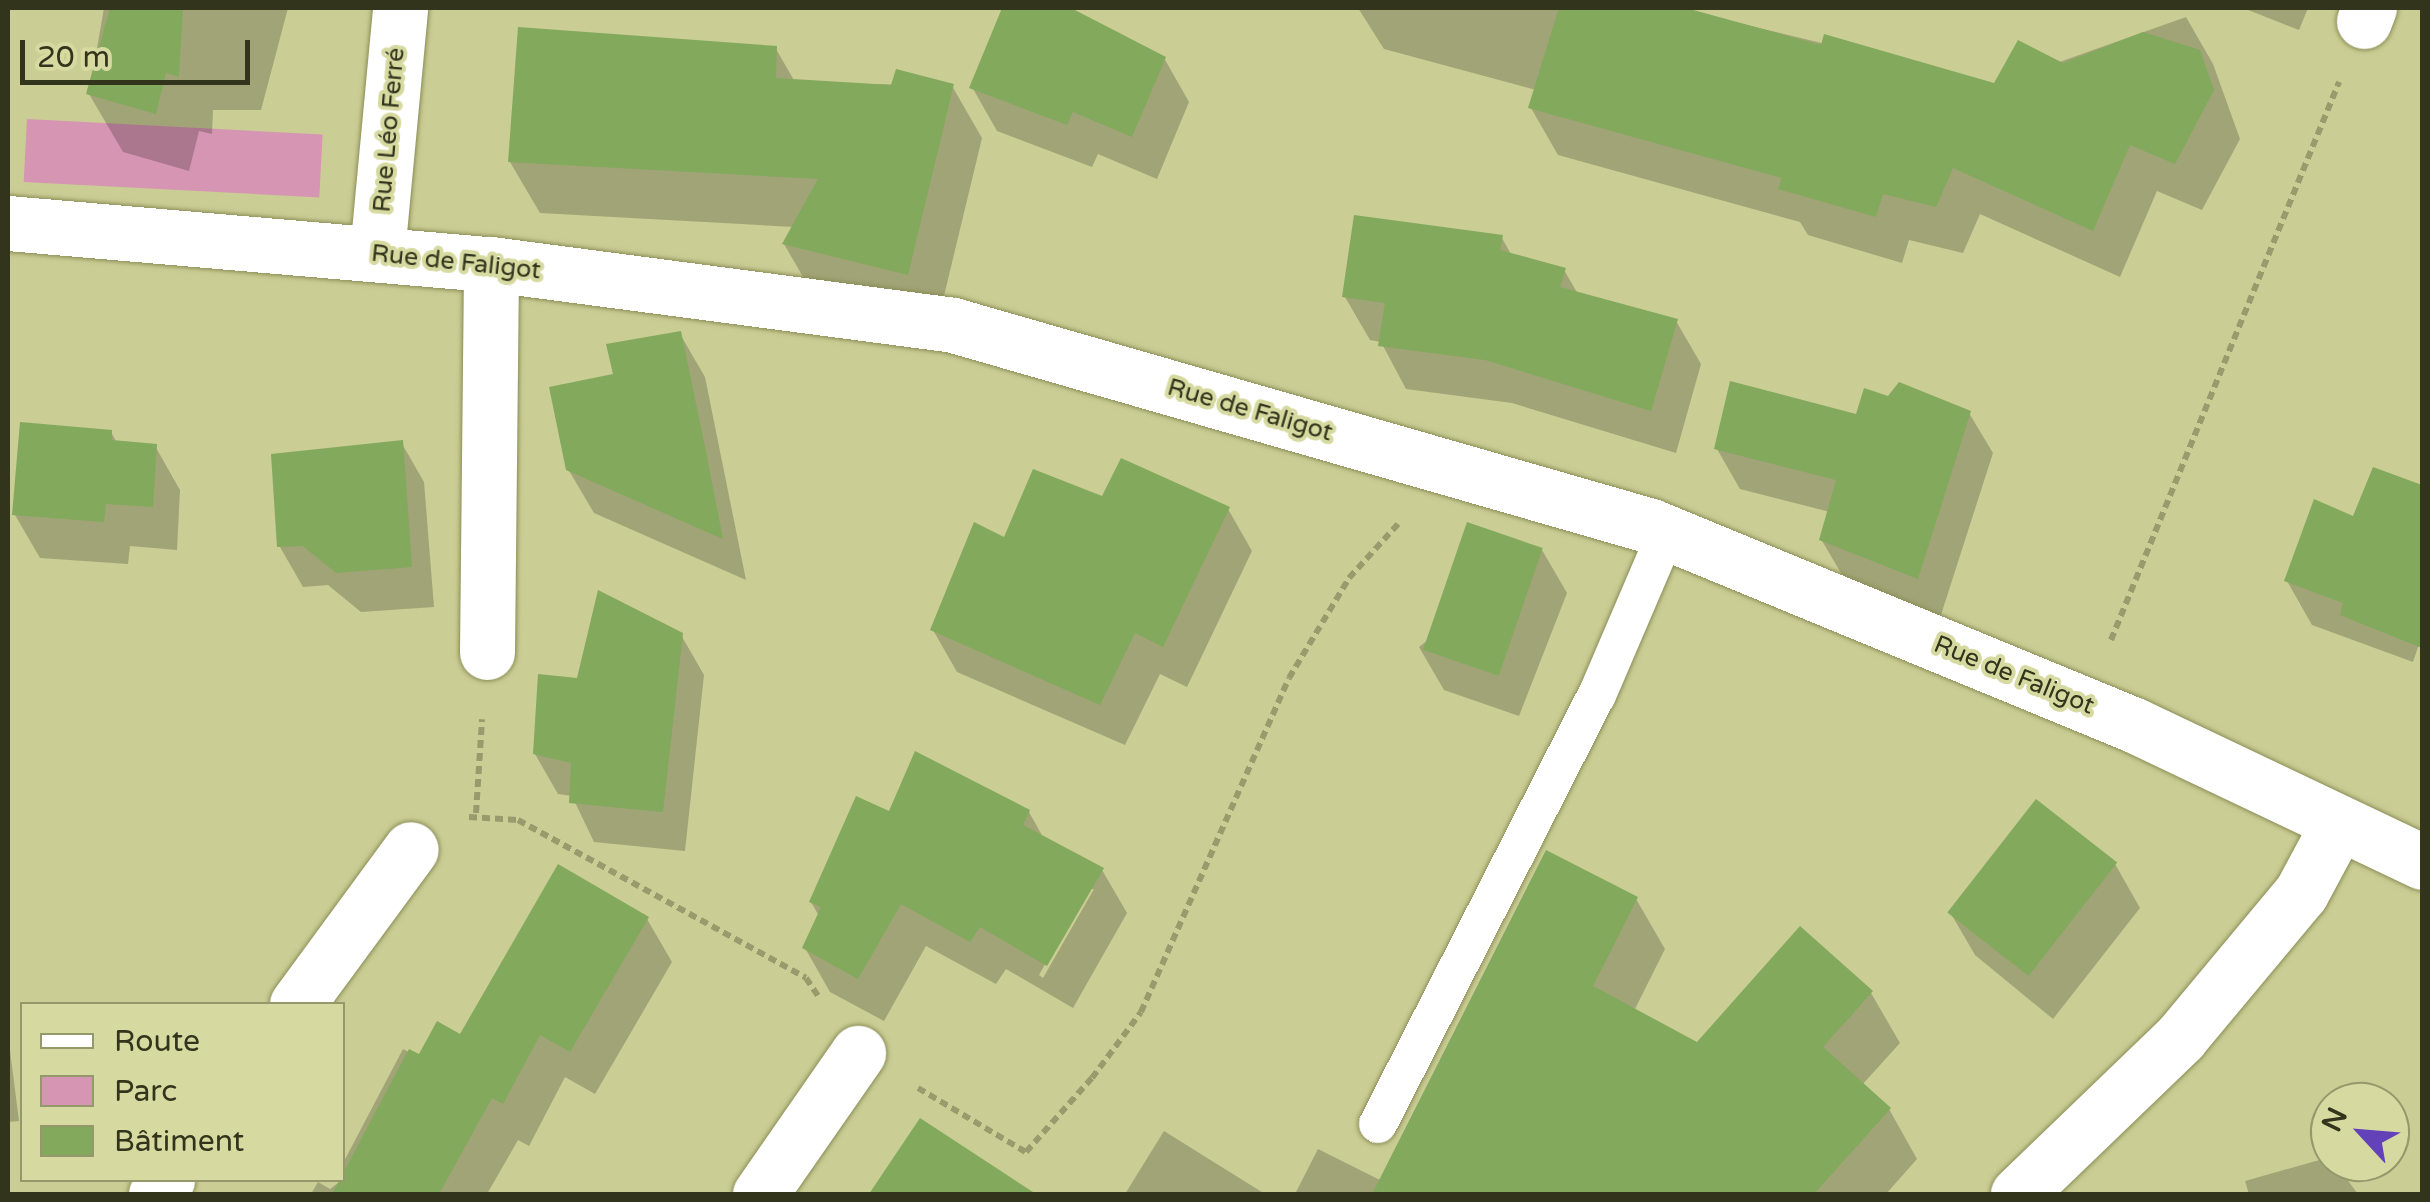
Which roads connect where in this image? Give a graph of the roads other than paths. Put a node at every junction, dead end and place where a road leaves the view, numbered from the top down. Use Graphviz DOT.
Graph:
graph roads {
  1 [pos="400,8"];
  2 [pos="8,224"];
  3 [pos="377,253"];
  4 [pos="491,264"];
  5 [pos="1666,532"];
  6 [pos="487,652"];
  7 [pos="2337,826"];
  8 [pos="411,850"];
  9 [pos="2422,862"];
  10 [pos="297,1002"];
  11 [pos="858,1053"];
  12 [pos="1378,1124"];
  13 [pos="760,1194"];
  14 [pos="2018,1194"];
  1 -- 3 [label="street, Rue Léo Ferré"];
  2 -- 3 [label="street, Rue de Faligot"];
  3 -- 4 [label="street, Rue de Faligot"];
  4 -- 5 [label="street, Rue de Faligot"];
  4 -- 6 [label="street"];
  5 -- 7 [label="street, Rue de Faligot"];
  5 -- 12 [label="lane"];
  7 -- 9 [label="street, Rue de Faligot"];
  7 -- 14 [label="street"];
  8 -- 10 [label="street"];
  11 -- 13 [label="street"];
}
